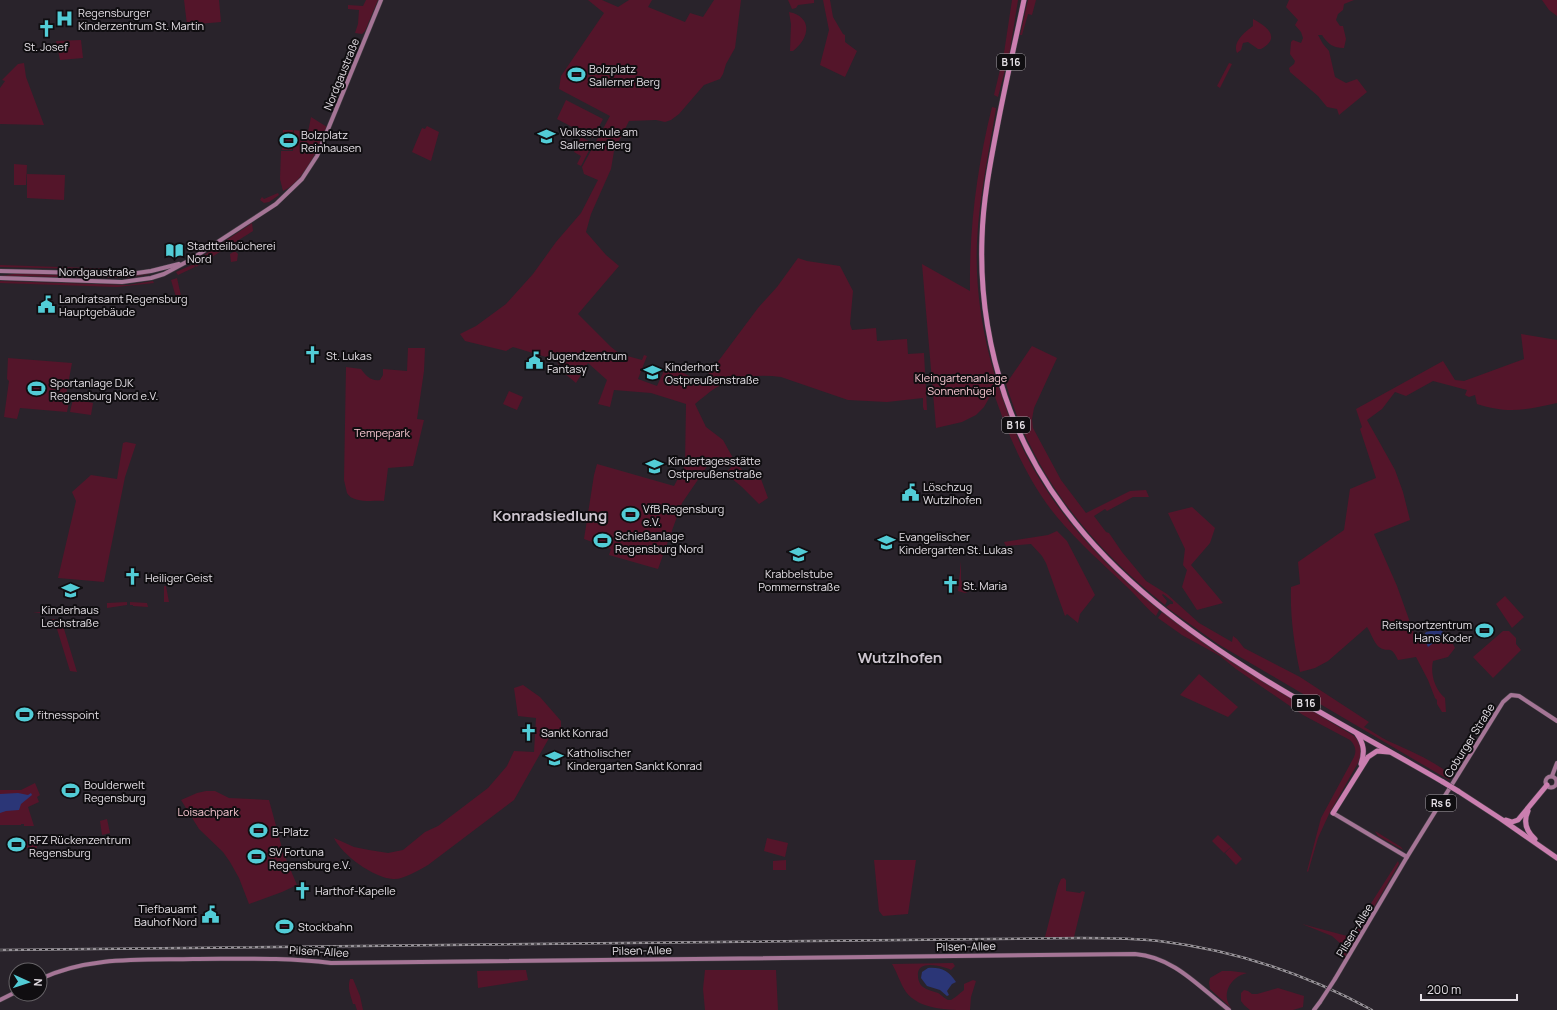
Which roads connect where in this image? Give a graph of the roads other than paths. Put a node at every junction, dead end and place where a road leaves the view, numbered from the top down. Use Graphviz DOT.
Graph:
graph roads {
  1 [pos="381,0"];
  2 [pos="1024,0"];
  3 [pos="190,260"];
  4 [pos="0,271"];
  5 [pos="0,278"];
  6 [pos="1557,721"];
  7 [pos="1355,731"];
  8 [pos="1397,755"];
  9 [pos="1557,762"];
  10 [pos="1357,772"];
  11 [pos="1552,776"];
  12 [pos="1547,785"];
  13 [pos="1528,809"];
  14 [pos="1333,813"];
  15 [pos="1501,819"];
  16 [pos="1545,850"];
  17 [pos="1407,857"];
  18 [pos="1557,858"];
  19 [pos="48,976"];
  20 [pos="1229,1010"];
  21 [pos="1314,1010"];
  1 -- 3 [label="main road, Nordgaustraße"];
  2 -- 7 [label="highway, B 16"];
  3 -- 4 [label="main road, Nordgaustraße"];
  3 -- 5 [label="main road, Nordgaustraße"];
  6 -- 17 [label="main road, Coburger Straße / Rs 6"];
  7 -- 8 [label="highway, B 16"];
  7 -- 10 [label="highway"];
  8 -- 10 [label="highway, B 16"];
  8 -- 15 [label="highway, B 16, bridge"];
  9 -- 11 [label="main road"];
  10 -- 14 [label="highway"];
  11 -- 12 [label="main road"];
  11 -- 12 [label="main road"];
  12 -- 13 [label="highway"];
  13 -- 15 [label="highway"];
  13 -- 16 [label="highway, B 16"];
  14 -- 17 [label="main road"];
  15 -- 16 [label="highway, B 16"];
  16 -- 18 [label="highway, B 16"];
  17 -- 21 [label="main road, Pilsen-Allee, bridge"];
  19 -- 20 [label="main road, Pilsen-Allee"];
}
